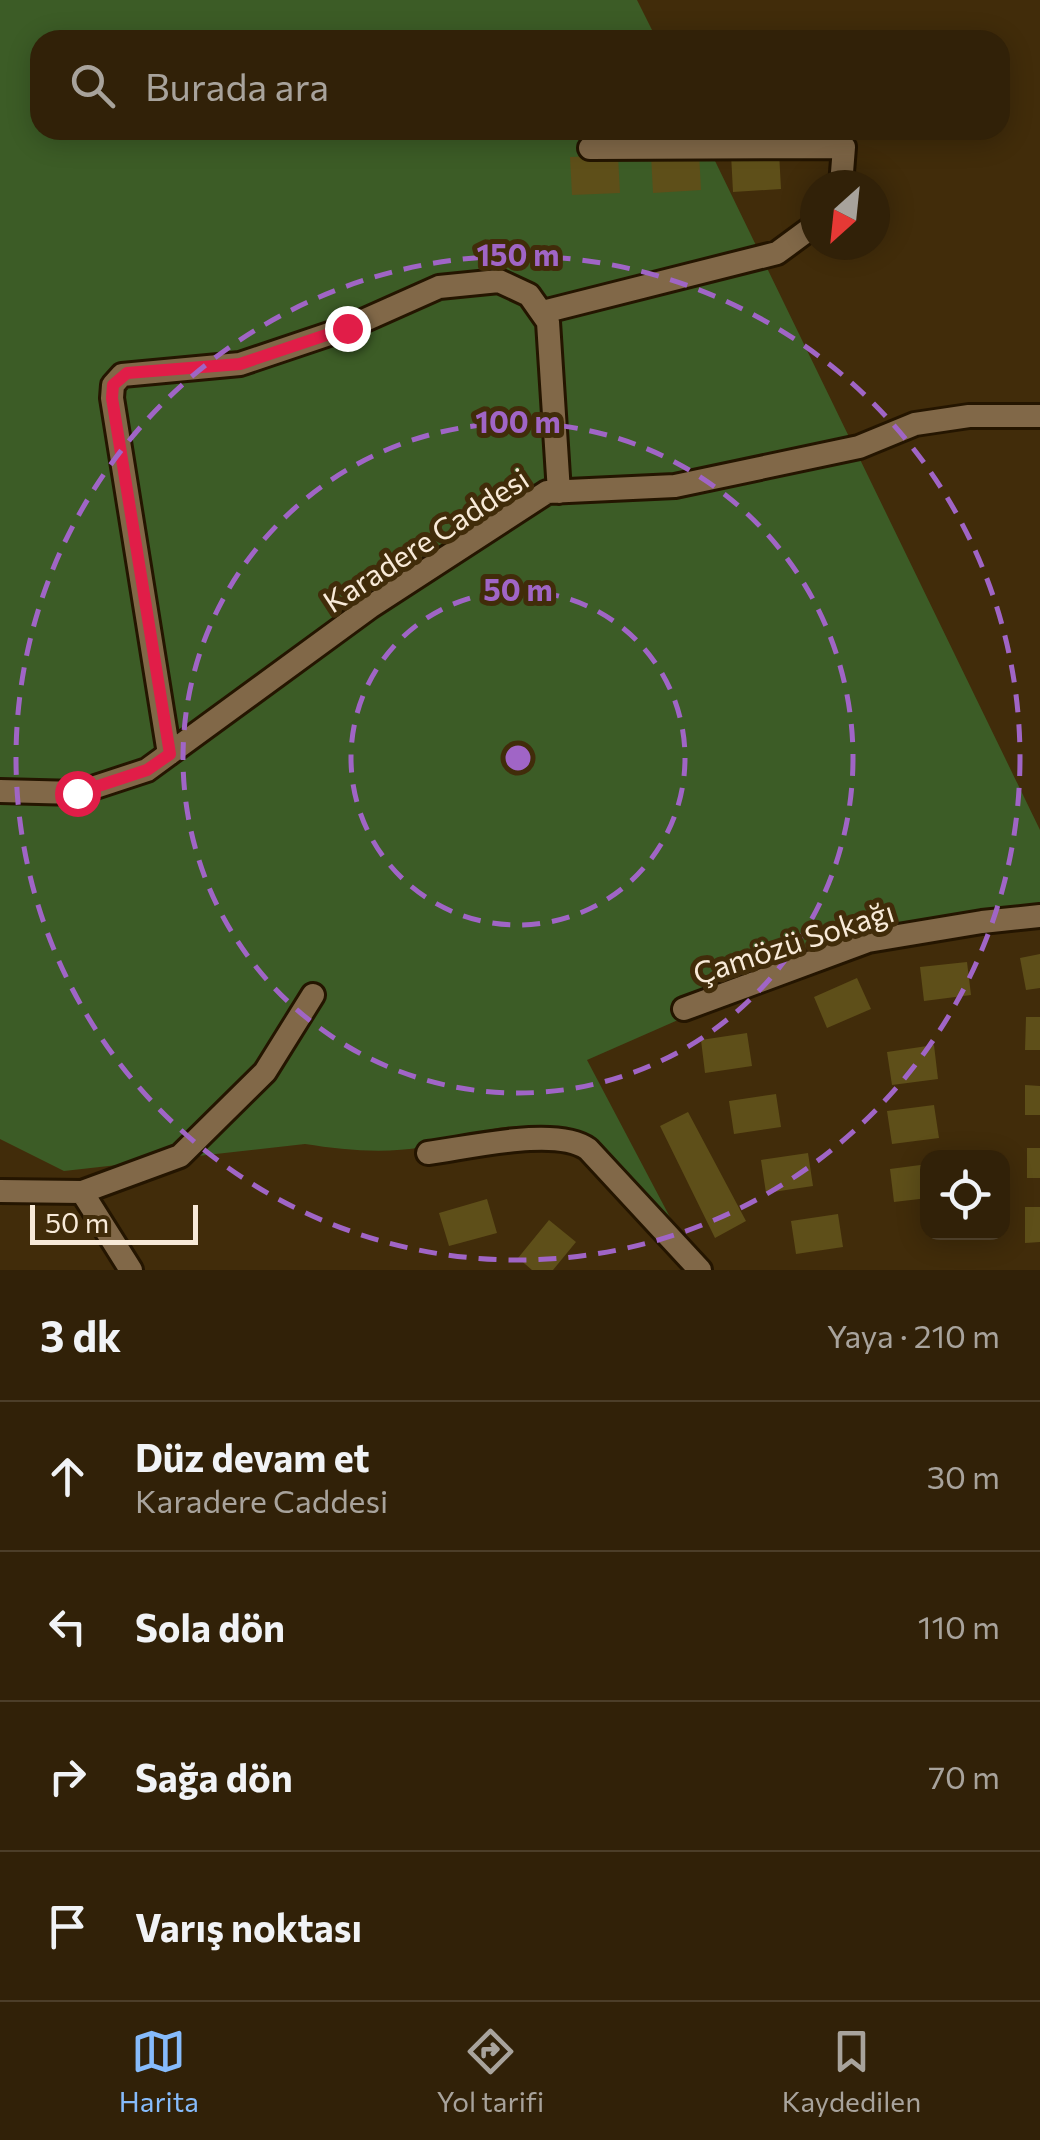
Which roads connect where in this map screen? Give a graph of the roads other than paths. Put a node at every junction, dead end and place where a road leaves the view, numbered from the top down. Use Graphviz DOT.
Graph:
graph roads {
  1 [pos="590,148"];
  2 [pos="842,170"];
  3 [pos="800,236"];
  4 [pos="543,312"];
  5 [pos="1040,416"];
  6 [pos="559,492"];
  7 [pos="170,754"];
  8 [pos="0,790"];
  9 [pos="1040,916"];
  10 [pos="313,995"];
  11 [pos="684,1009"];
  12 [pos="428,1154"];
  13 [pos="0,1191"];
  14 [pos="82,1192"];
  15 [pos="131,1270"];
  16 [pos="700,1270"];
  1 -- 2 [label="street"];
  3 -- 4 [label="street"];
  4 -- 6 [label="street"];
  4 -- 7 [label="street"];
  5 -- 6 [label="street, Karadere Caddesi"];
  6 -- 7 [label="street, Karadere Caddesi"];
  7 -- 8 [label="street, Karadere Caddesi"];
  9 -- 11 [label="street, Çamözü Sokağı"];
  10 -- 14 [label="street"];
  12 -- 16 [label="street"];
  13 -- 14 [label="street"];
  14 -- 15 [label="street"];
}
